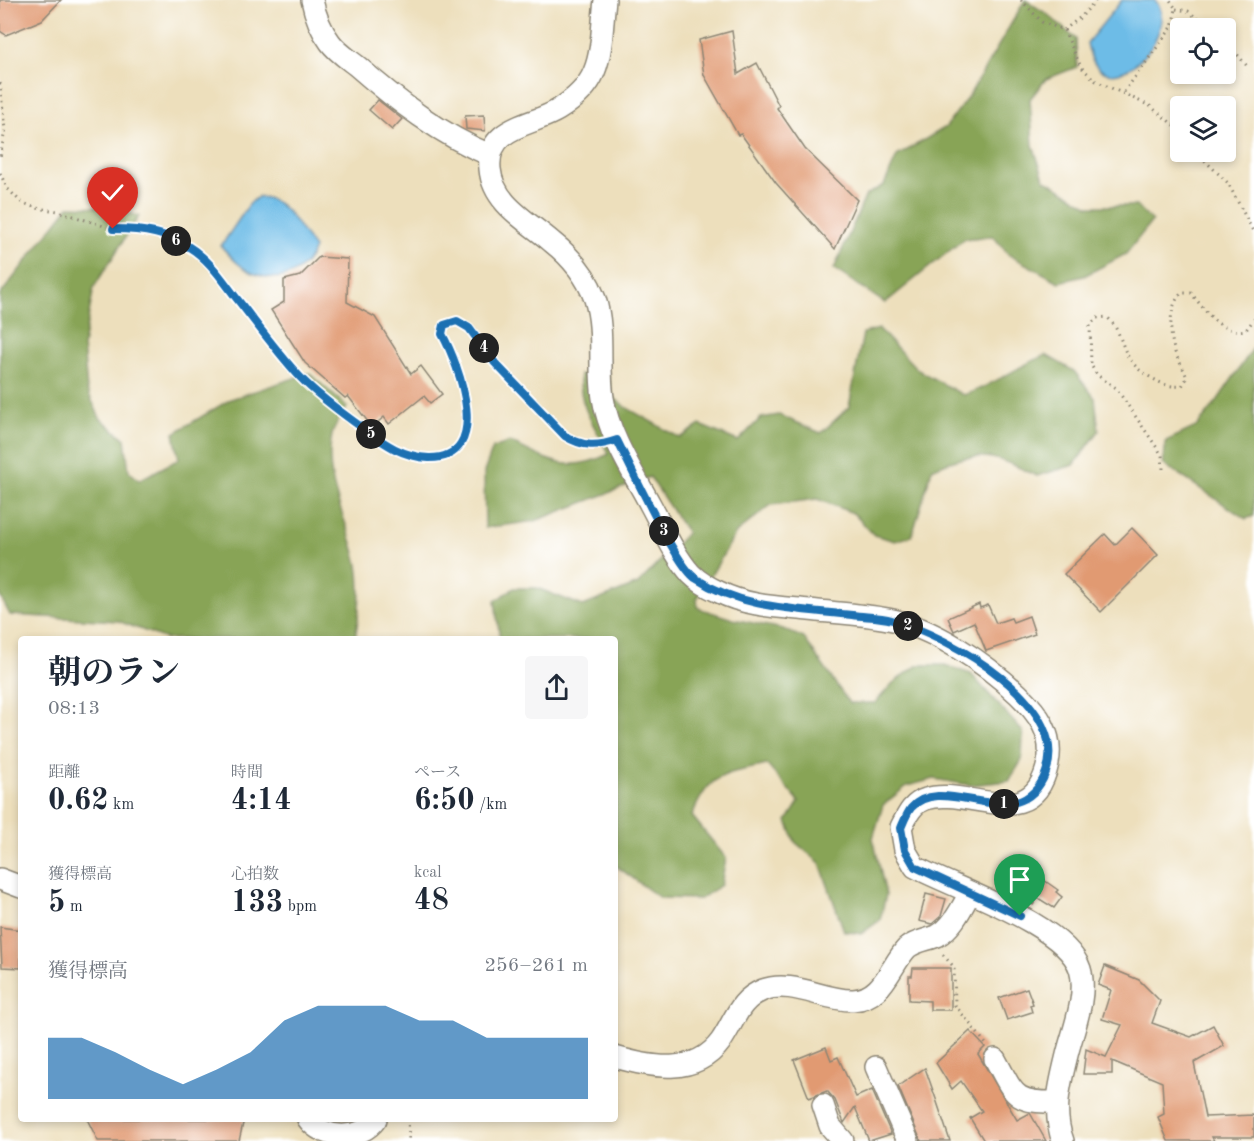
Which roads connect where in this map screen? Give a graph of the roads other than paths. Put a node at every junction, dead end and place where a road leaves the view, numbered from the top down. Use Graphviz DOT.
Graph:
graph roads {
  1 [pos="312,0"];
  2 [pos="605,0"];
  3 [pos="490,155"];
  4 [pos="0,879"];
  5 [pos="18,886"];
  6 [pos="970,893"];
  7 [pos="618,1058"];
  8 [pos="995,1059"];
  9 [pos="876,1067"];
  10 [pos="1057,1102"];
  11 [pos="823,1105"];
  12 [pos="310,1122"];
  13 [pos="373,1122"];
  14 [pos="843,1141"];
  15 [pos="908,1141"];
  16 [pos="1063,1141"];
  1 -- 3 [label="street"];
  2 -- 3 [label="street"];
  3 -- 6 [label="street"];
  4 -- 5 [label="street"];
  6 -- 7 [label="street"];
  6 -- 10 [label="street"];
  8 -- 10 [label="street"];
  9 -- 15 [label="street"];
  10 -- 16 [label="street"];
  11 -- 14 [label="street"];
  12 -- 13 [label="street"];
}
